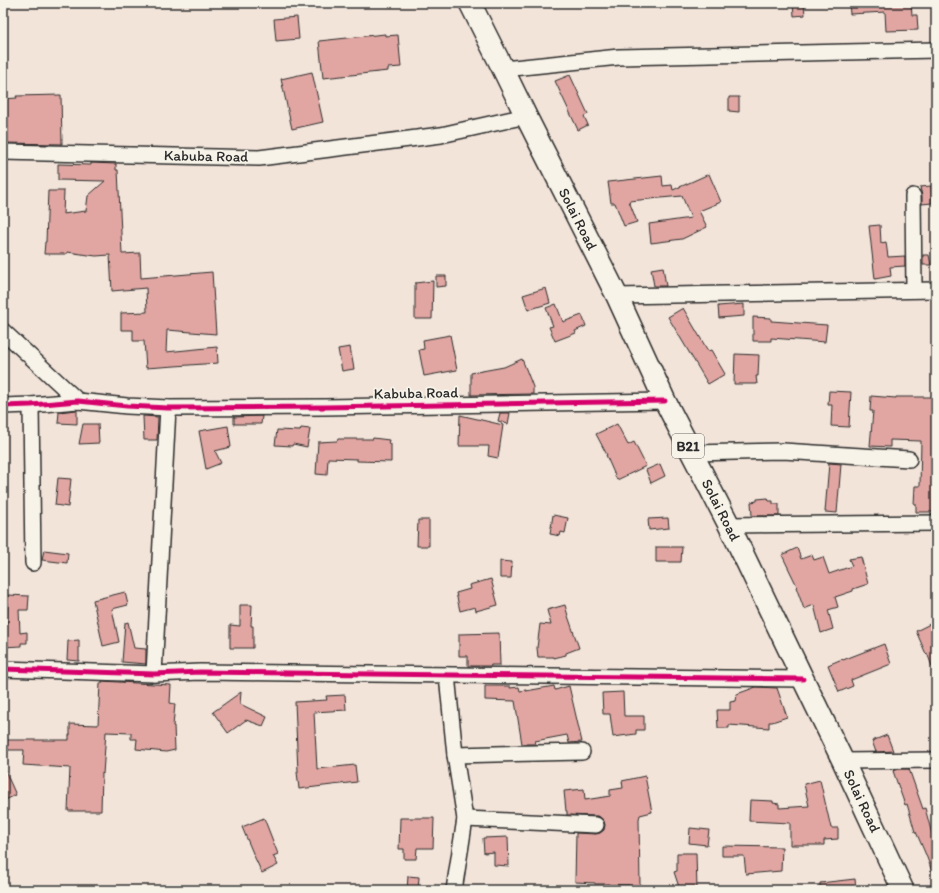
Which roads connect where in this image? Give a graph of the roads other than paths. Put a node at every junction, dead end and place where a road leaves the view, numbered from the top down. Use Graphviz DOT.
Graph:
graph roads {
  1 [pos="470,3"];
  2 [pos="936,50"];
  3 [pos="503,68"];
  4 [pos="526,116"];
  5 [pos="3,152"];
  6 [pos="913,196"];
  7 [pos="914,290"];
  8 [pos="936,290"];
  9 [pos="617,296"];
  10 [pos="3,331"];
  11 [pos="78,401"];
  12 [pos="665,401"];
  13 [pos="31,405"];
  14 [pos="3,406"];
  15 [pos="168,408"];
  16 [pos="692,453"];
  17 [pos="909,459"];
  18 [pos="936,523"];
  19 [pos="729,524"];
  20 [pos="33,563"];
  21 [pos="3,669"];
  22 [pos="154,674"];
  23 [pos="447,675"];
  24 [pos="802,679"];
  25 [pos="582,752"];
  26 [pos="455,755"];
  27 [pos="936,760"];
  28 [pos="843,761"];
  29 [pos="465,819"];
  30 [pos="596,825"];
  31 [pos="454,890"];
  32 [pos="903,890"];
  1 -- 3 [label="highway, Solai Road / B21"];
  2 -- 3 [label="street"];
  3 -- 4 [label="highway, Solai Road / B21"];
  4 -- 5 [label="street, Kabuba Road"];
  4 -- 9 [label="highway, Solai Road / B21"];
  6 -- 7 [label="street"];
  7 -- 8 [label="street"];
  7 -- 9 [label="street"];
  9 -- 12 [label="highway, Solai Road / B21"];
  10 -- 11 [label="street"];
  11 -- 13 [label="street, Kabuba Road"];
  11 -- 15 [label="street, Kabuba Road"];
  12 -- 15 [label="street, Kabuba Road"];
  12 -- 16 [label="highway, Solai Road / B21"];
  13 -- 14 [label="street, Kabuba Road"];
  13 -- 20 [label="street"];
  15 -- 22 [label="street"];
  16 -- 17 [label="street"];
  16 -- 19 [label="highway, Solai Road / B21"];
  18 -- 19 [label="street"];
  19 -- 24 [label="highway, Solai Road / B21"];
  21 -- 22 [label="street"];
  22 -- 23 [label="street"];
  23 -- 24 [label="street"];
  23 -- 26 [label="street"];
  24 -- 28 [label="highway, Solai Road / B21"];
  25 -- 26 [label="street"];
  26 -- 29 [label="street"];
  27 -- 28 [label="street"];
  28 -- 32 [label="highway, Solai Road / B21"];
  29 -- 30 [label="street"];
  29 -- 31 [label="street"];
}
